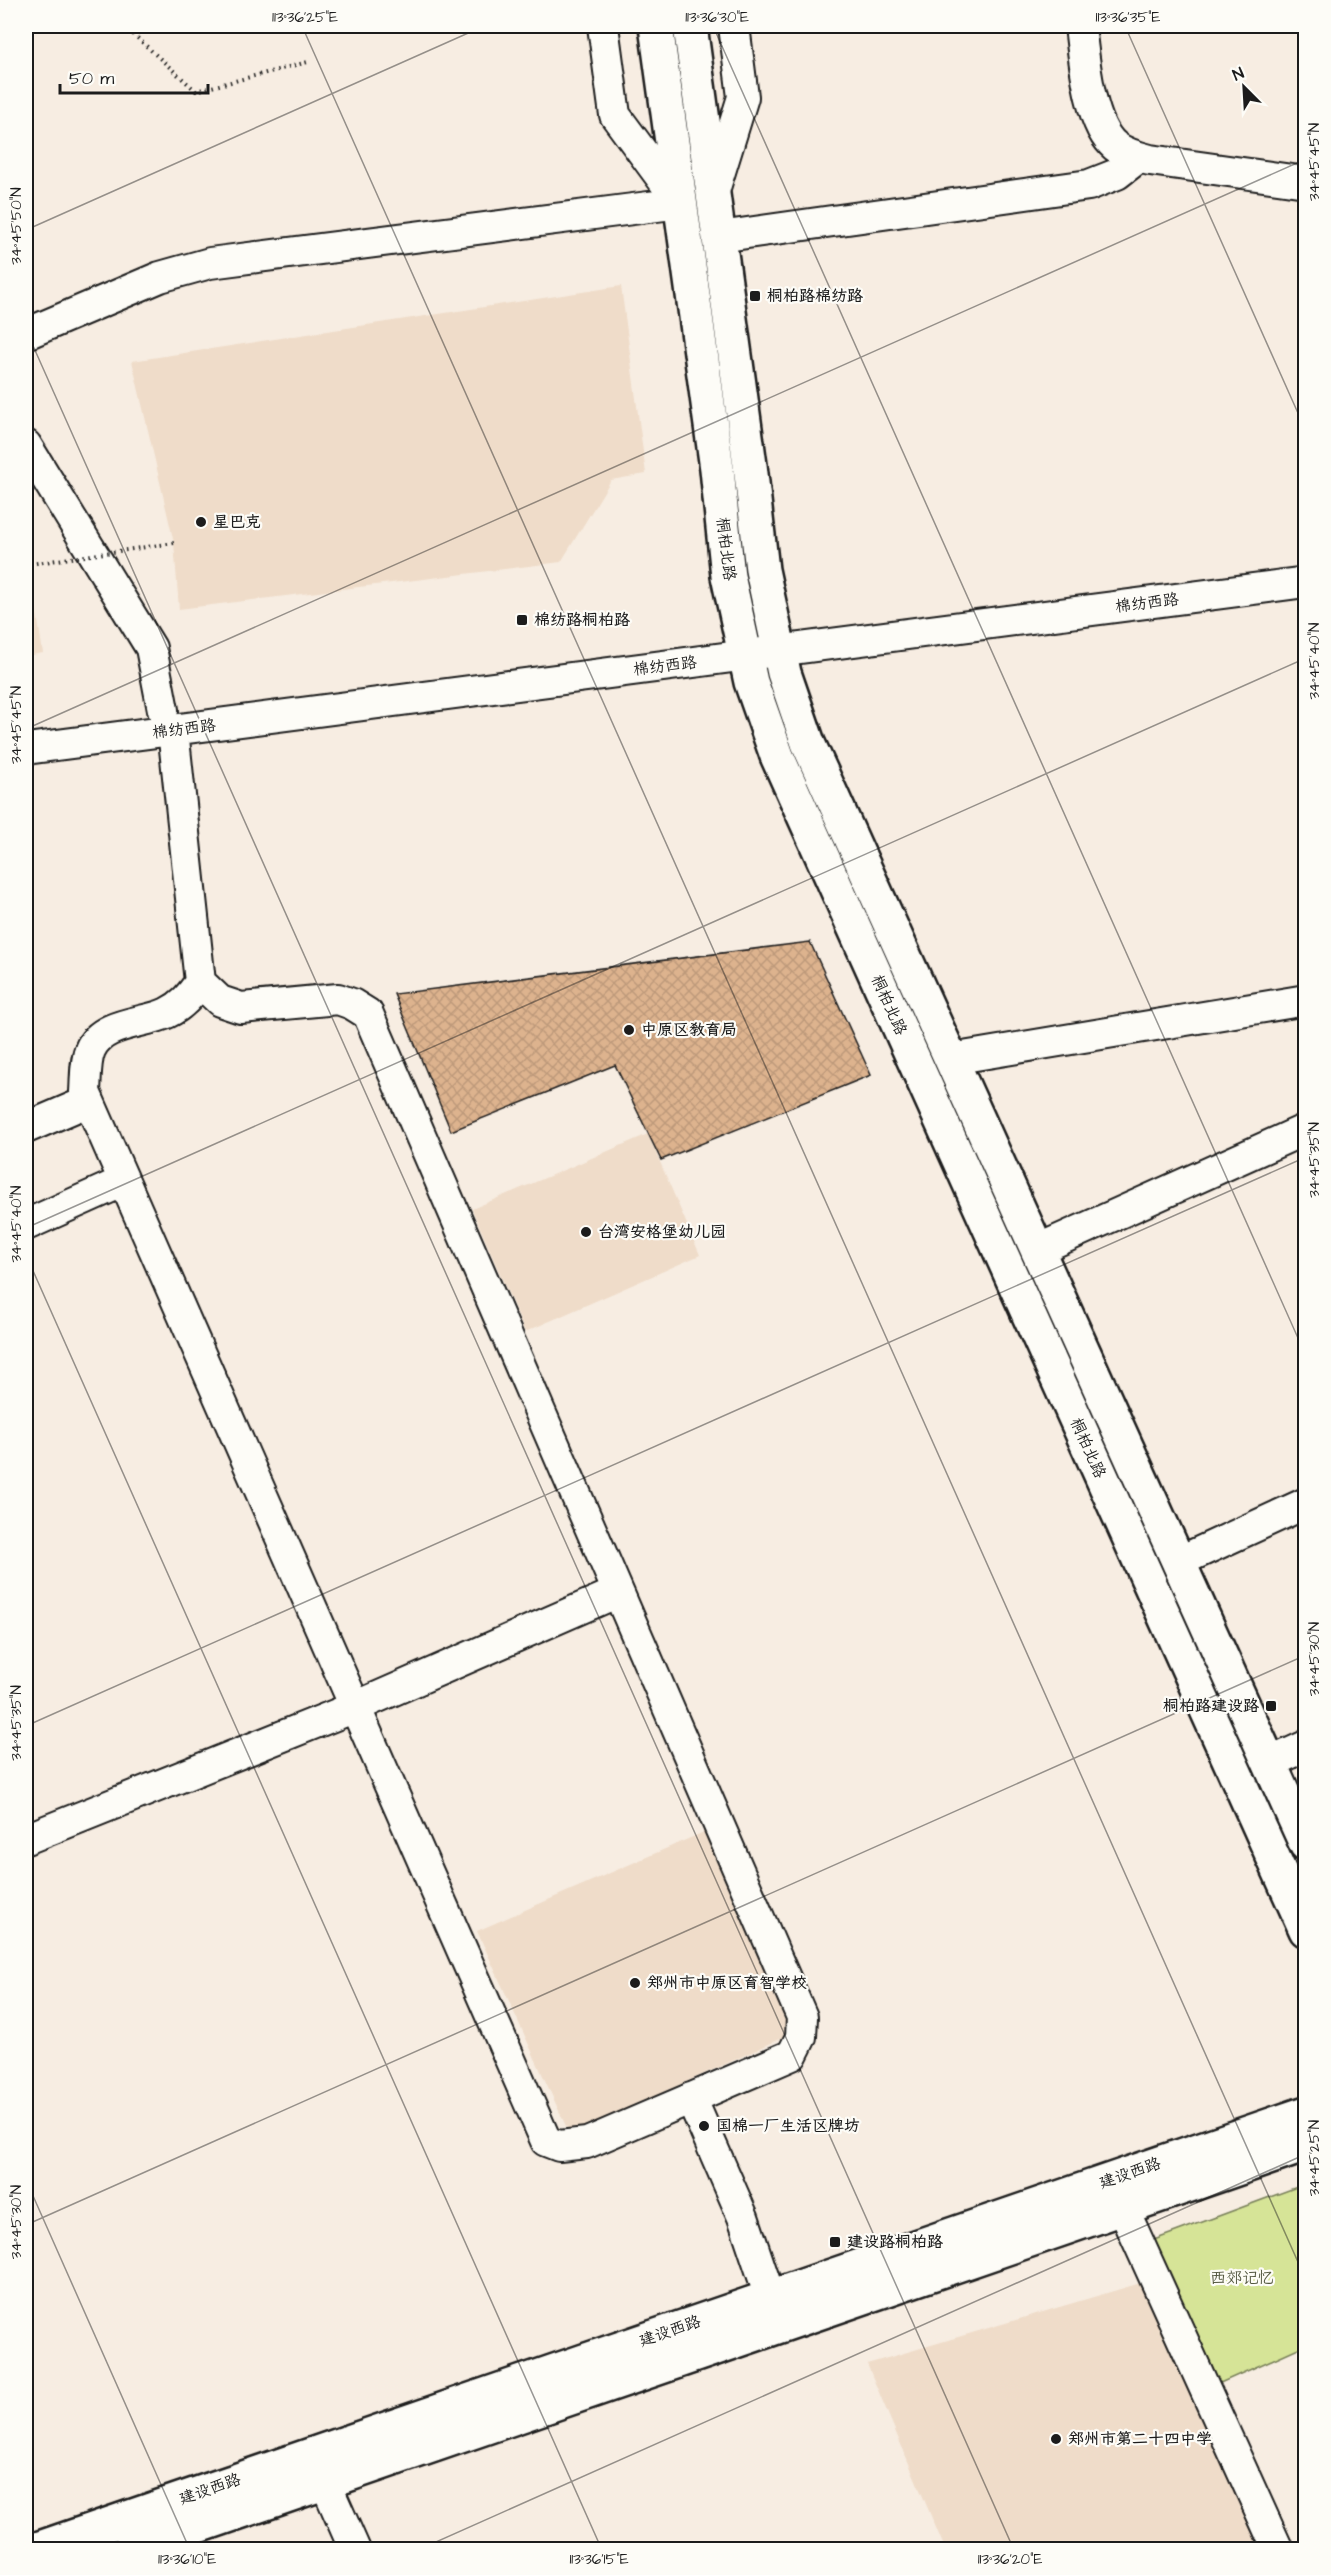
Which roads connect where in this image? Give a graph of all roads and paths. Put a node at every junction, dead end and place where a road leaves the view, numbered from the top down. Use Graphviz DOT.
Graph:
graph roads {
  1 [pos="124,26"];
  2 [pos="603,26"];
  3 [pos="656,26"];
  4 [pos="690,26"];
  5 [pos="734,26"];
  6 [pos="1080,26"];
  7 [pos="308,62"];
  8 [pos="1139,157"];
  9 [pos="1305,183"];
  10 [pos="713,194"];
  11 [pos="682,211"];
  12 [pos="719,237"];
  13 [pos="26,334"];
  14 [pos="26,352"];
  15 [pos="26,445"];
  16 [pos="26,484"];
  17 [pos="174,543"];
  18 [pos="1305,561"];
  19 [pos="30,564"];
  20 [pos="1305,582"];
  21 [pos="777,641"];
  22 [pos="743,645"];
  23 [pos="168,720"];
  24 [pos="26,728"];
  25 [pos="26,749"];
  26 [pos="200,982"];
  27 [pos="1305,1000"];
  28 [pos="951,1059"];
  29 [pos="89,1101"];
  30 [pos="26,1128"];
  31 [pos="1305,1129"];
  32 [pos="124,1181"];
  33 [pos="26,1225"];
  34 [pos="1037,1250"];
  35 [pos="1305,1503"];
  36 [pos="1178,1562"];
  37 [pos="618,1592"];
  38 [pos="356,1707"];
  39 [pos="1305,1746"];
  40 [pos="1269,1763"];
  41 [pos="26,1839"];
  42 [pos="1305,1844"];
  43 [pos="1305,1930"];
  44 [pos="691,2098"];
  45 [pos="1305,2113"];
  46 [pos="1305,2145"];
  47 [pos="1123,2208"];
  48 [pos="770,2297"];
  49 [pos="325,2482"];
  50 [pos="34,2550"];
  51 [pos="129,2550"];
  52 [pos="355,2550"];
  53 [pos="1278,2550"];
  1 -- 7 [label="path"];
  2 -- 11 [label="street"];
  3 -- 11 [label="main road, 桐柏北路"];
  4 -- 10 [label="main road, 桐柏北路"];
  5 -- 10 [label="street"];
  6 -- 8 [label="street"];
  8 -- 9 [label="street"];
  8 -- 12 [label="street"];
  10 -- 12 [label="main road, 桐柏北路"];
  11 -- 13 [label="street"];
  11 -- 14 [label="street"];
  11 -- 22 [label="main road, 桐柏北路"];
  12 -- 21 [label="main road, 桐柏北路"];
  15 -- 23 [label="street"];
  16 -- 23 [label="street"];
  17 -- 19 [label="path, bridge"];
  18 -- 21 [label="street, 棉纺西路"];
  20 -- 21 [label="street, 棉纺西路"];
  21 -- 22 [label="street, 棉纺西路"];
  21 -- 28 [label="main road, 桐柏北路"];
  22 -- 23 [label="street, 棉纺西路"];
  22 -- 43 [label="main road, 桐柏北路"];
  23 -- 24 [label="street, 棉纺西路"];
  23 -- 25 [label="street, 棉纺西路"];
  23 -- 26 [label="street"];
  26 -- 29 [label="street"];
  26 -- 37 [label="street"];
  27 -- 28 [label="street"];
  28 -- 34 [label="main road, 桐柏北路"];
  29 -- 30 [label="street"];
  29 -- 32 [label="street"];
  31 -- 34 [label="street"];
  32 -- 33 [label="street"];
  32 -- 38 [label="street"];
  34 -- 36 [label="main road, 桐柏北路"];
  35 -- 36 [label="street"];
  36 -- 40 [label="main road, 桐柏北路"];
  37 -- 38 [label="street"];
  37 -- 44 [label="street"];
  38 -- 41 [label="street"];
  38 -- 44 [label="street"];
  39 -- 40 [label="street"];
  40 -- 42 [label="main road, 桐柏北路"];
  44 -- 48 [label="street"];
  45 -- 48 [label="main road, 建设西路"];
  46 -- 47 [label="main road, 建设西路"];
  47 -- 49 [label="main road, 建设西路"];
  47 -- 53 [label="street"];
  48 -- 50 [label="main road, 建设西路"];
  49 -- 51 [label="main road, 建设西路"];
  49 -- 52 [label="street"];
}
